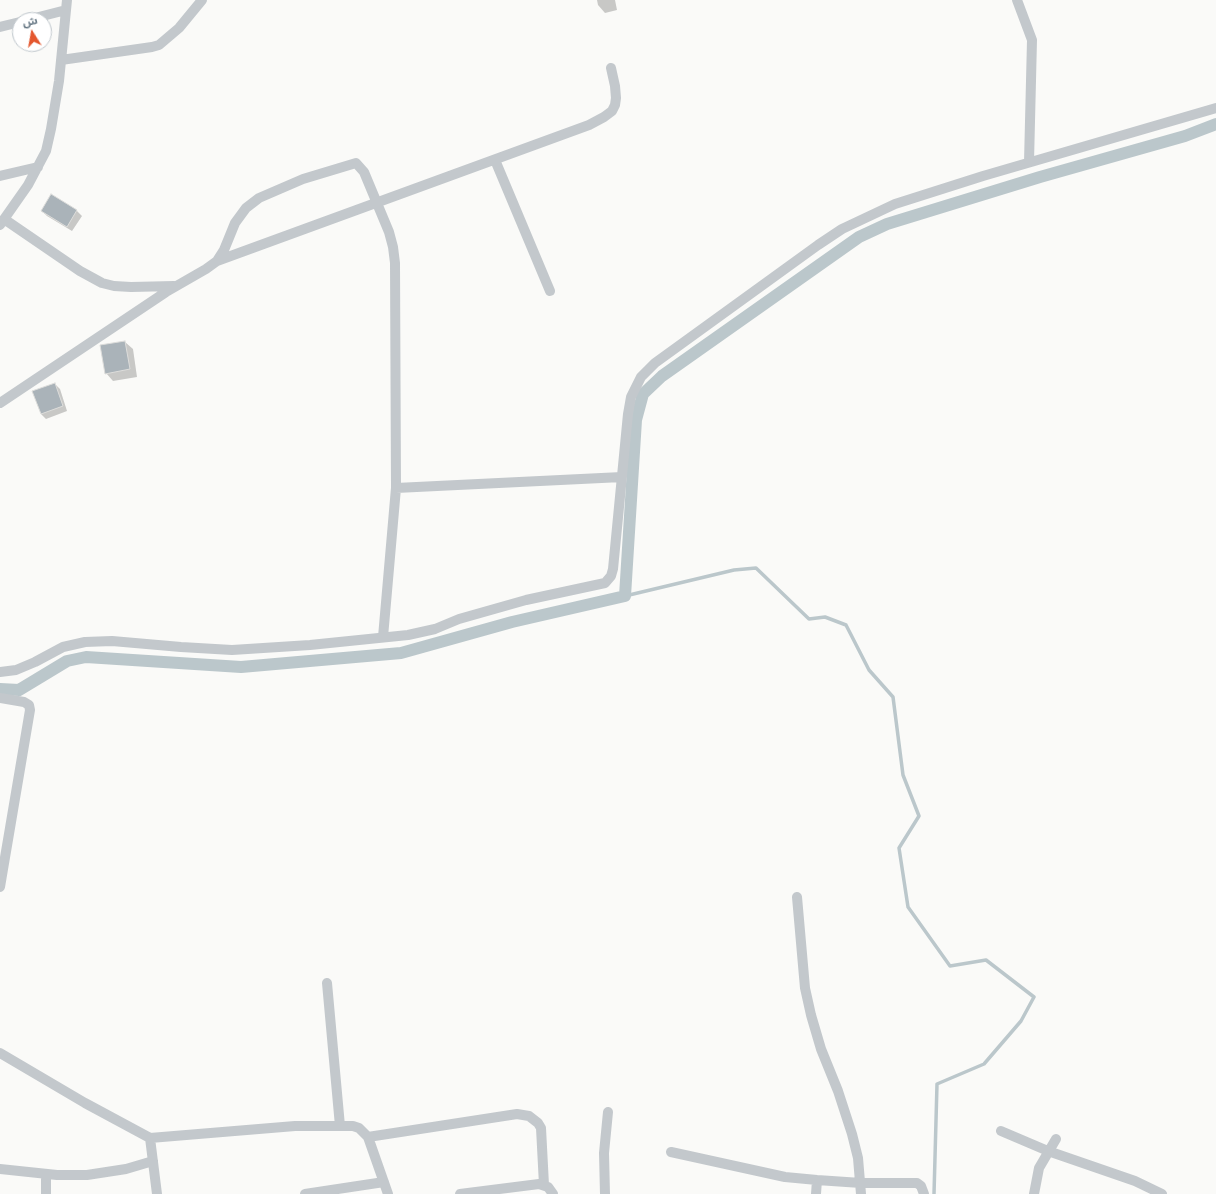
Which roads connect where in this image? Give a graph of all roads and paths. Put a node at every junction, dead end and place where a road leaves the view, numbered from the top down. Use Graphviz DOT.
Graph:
graph roads {
  1 [pos="202,0"];
  2 [pos="1017,0"];
  3 [pos="67,5"];
  4 [pos="48,12"];
  5 [pos="12,24"];
  6 [pos="0,27"];
  7 [pos="61,60"];
  8 [pos="611,68"];
  9 [pos="1216,108"];
  10 [pos="495,160"];
  11 [pos="1029,162"];
  12 [pos="38,167"];
  13 [pos="0,176"];
  14 [pos="377,203"];
  15 [pos="2,222"];
  16 [pos="217,261"];
  17 [pos="176,286"];
  18 [pos="550,291"];
  19 [pos="0,403"];
  20 [pos="622,477"];
  21 [pos="396,488"];
  22 [pos="383,637"];
  23 [pos="0,672"];
  24 [pos="0,698"];
  25 [pos="0,887"];
  26 [pos="797,897"];
  27 [pos="327,983"];
  28 [pos="0,1053"];
  29 [pos="608,1112"];
  30 [pos="340,1126"];
  31 [pos="1001,1131"];
  32 [pos="368,1137"];
  33 [pos="150,1138"];
  34 [pos="1056,1139"];
  35 [pos="1048,1150"];
  36 [pos="672,1152"];
  37 [pos="154,1161"];
  38 [pos="0,1169"];
  39 [pos="46,1174"];
  40 [pos="816,1180"];
  41 [pos="384,1182"];
  42 [pos="861,1183"];
  43 [pos="544,1185"];
  44 [pos="46,1194"];
  45 [pos="157,1194"];
  46 [pos="304,1194"];
  47 [pos="388,1194"];
  48 [pos="460,1194"];
  49 [pos="553,1194"];
  50 [pos="605,1194"];
  51 [pos="816,1194"];
  52 [pos="861,1194"];
  53 [pos="924,1194"];
  54 [pos="1034,1194"];
  55 [pos="1162,1194"];
  1 -- 7 [label="street"];
  2 -- 11 [label="street"];
  3 -- 4 [label="street"];
  3 -- 7 [label="street"];
  5 -- 6 [label="street"];
  7 -- 12 [label="street"];
  8 -- 10 [label="street"];
  9 -- 11 [label="street"];
  10 -- 14 [label="street"];
  10 -- 18 [label="street"];
  11 -- 20 [label="street"];
  12 -- 13 [label="street"];
  12 -- 15 [label="street"];
  14 -- 16 [label="street"];
  14 -- 16 [label="street"];
  14 -- 21 [label="street"];
  15 -- 17 [label="street"];
  16 -- 17 [label="street"];
  17 -- 19 [label="street"];
  20 -- 21 [label="street"];
  20 -- 22 [label="street"];
  21 -- 22 [label="street"];
  22 -- 23 [label="street"];
  24 -- 25 [label="street"];
  26 -- 42 [label="street"];
  27 -- 30 [label="street"];
  28 -- 33 [label="street"];
  29 -- 50 [label="street"];
  30 -- 32 [label="street"];
  30 -- 33 [label="street"];
  31 -- 35 [label="street"];
  32 -- 41 [label="street"];
  32 -- 43 [label="street"];
  33 -- 37 [label="street"];
  34 -- 35 [label="street"];
  35 -- 54 [label="street"];
  35 -- 55 [label="street"];
  36 -- 40 [label="street"];
  37 -- 39 [label="street"];
  37 -- 45 [label="street"];
  38 -- 39 [label="street"];
  39 -- 44 [label="street"];
  40 -- 42 [label="street"];
  40 -- 51 [label="street"];
  41 -- 46 [label="street"];
  41 -- 47 [label="street"];
  42 -- 52 [label="street"];
  42 -- 53 [label="street"];
  43 -- 48 [label="street"];
  43 -- 49 [label="street"];
}
